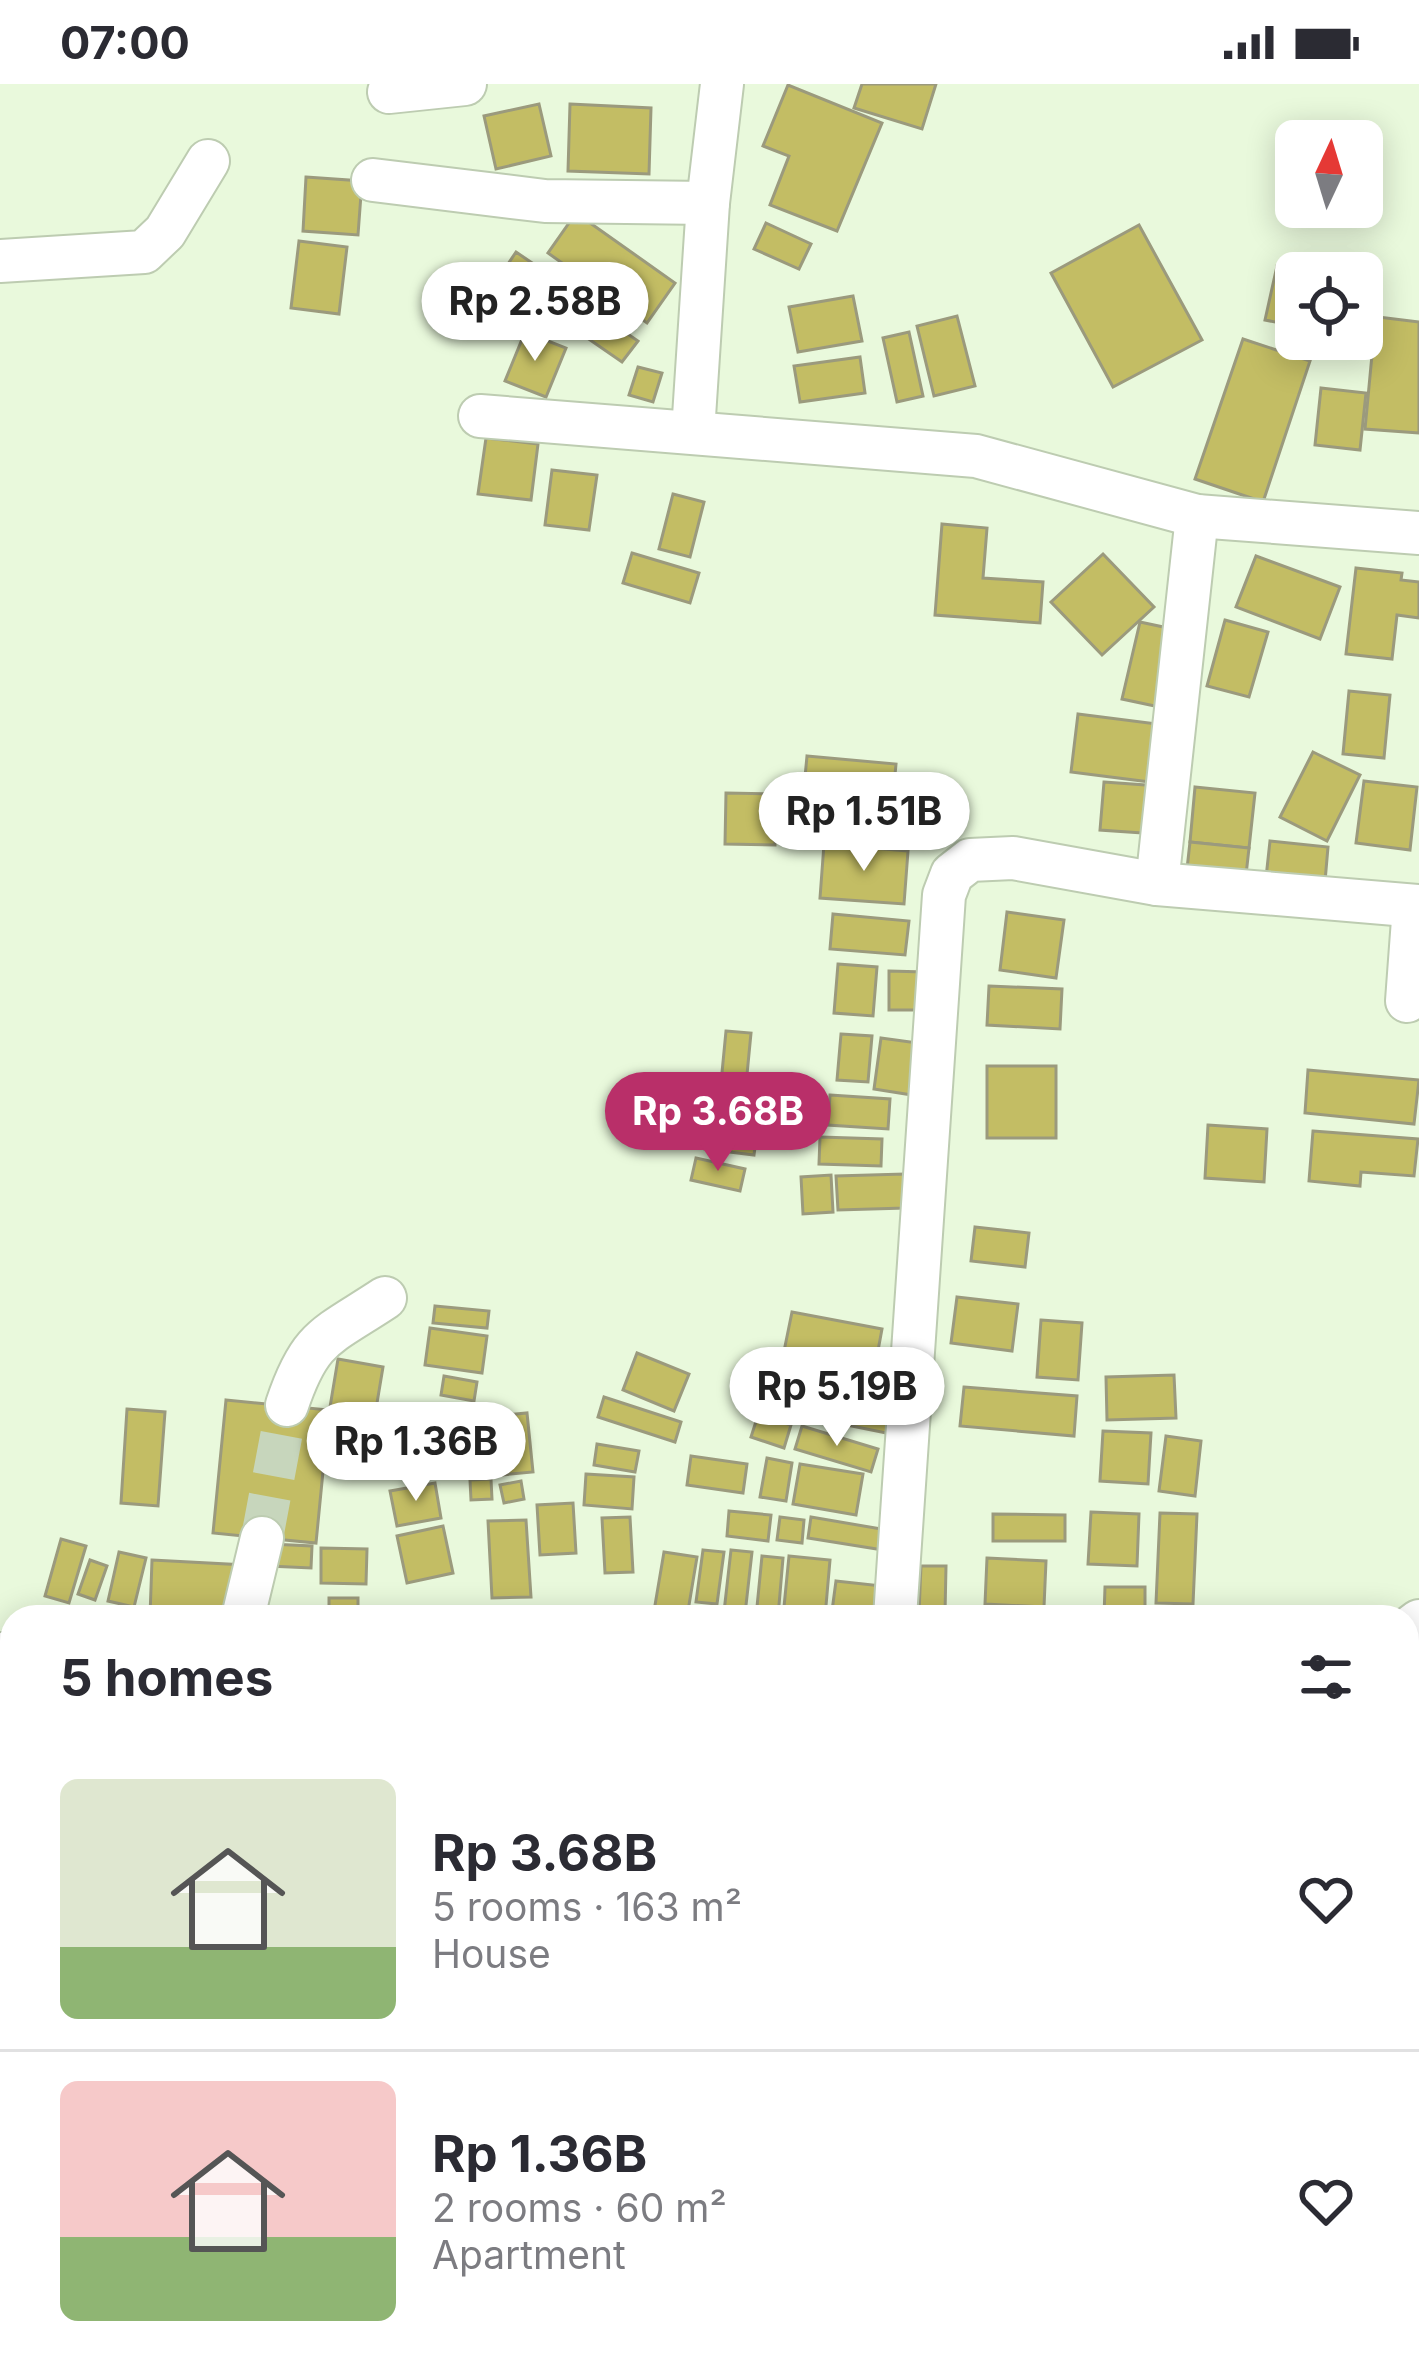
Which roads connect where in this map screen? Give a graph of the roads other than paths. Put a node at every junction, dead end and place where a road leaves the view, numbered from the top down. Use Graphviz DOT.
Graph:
graph roads {
  1 [pos="465,84"];
  2 [pos="722,84"];
  3 [pos="389,92"];
  4 [pos="208,161"];
  5 [pos="373,180"];
  6 [pos="708,203"];
  7 [pos="0,261"];
  8 [pos="480,416"];
  9 [pos="693,432"];
  10 [pos="1197,515"];
  11 [pos="1419,533"];
  12 [pos="1157,884"];
  13 [pos="1417,906"];
  14 [pos="1407,1001"];
  15 [pos="385,1298"];
  16 [pos="287,1406"];
  17 [pos="262,1538"];
  18 [pos="246,1605"];
  19 [pos="896,1605"];
  1 -- 3 [label="street"];
  2 -- 6 [label="street"];
  4 -- 7 [label="street"];
  5 -- 6 [label="street"];
  6 -- 9 [label="street"];
  8 -- 9 [label="street"];
  9 -- 10 [label="street"];
  10 -- 11 [label="street"];
  10 -- 12 [label="street"];
  12 -- 13 [label="street"];
  12 -- 19 [label="street"];
  13 -- 14 [label="street"];
  15 -- 16 [label="street"];
  17 -- 18 [label="street"];
}
